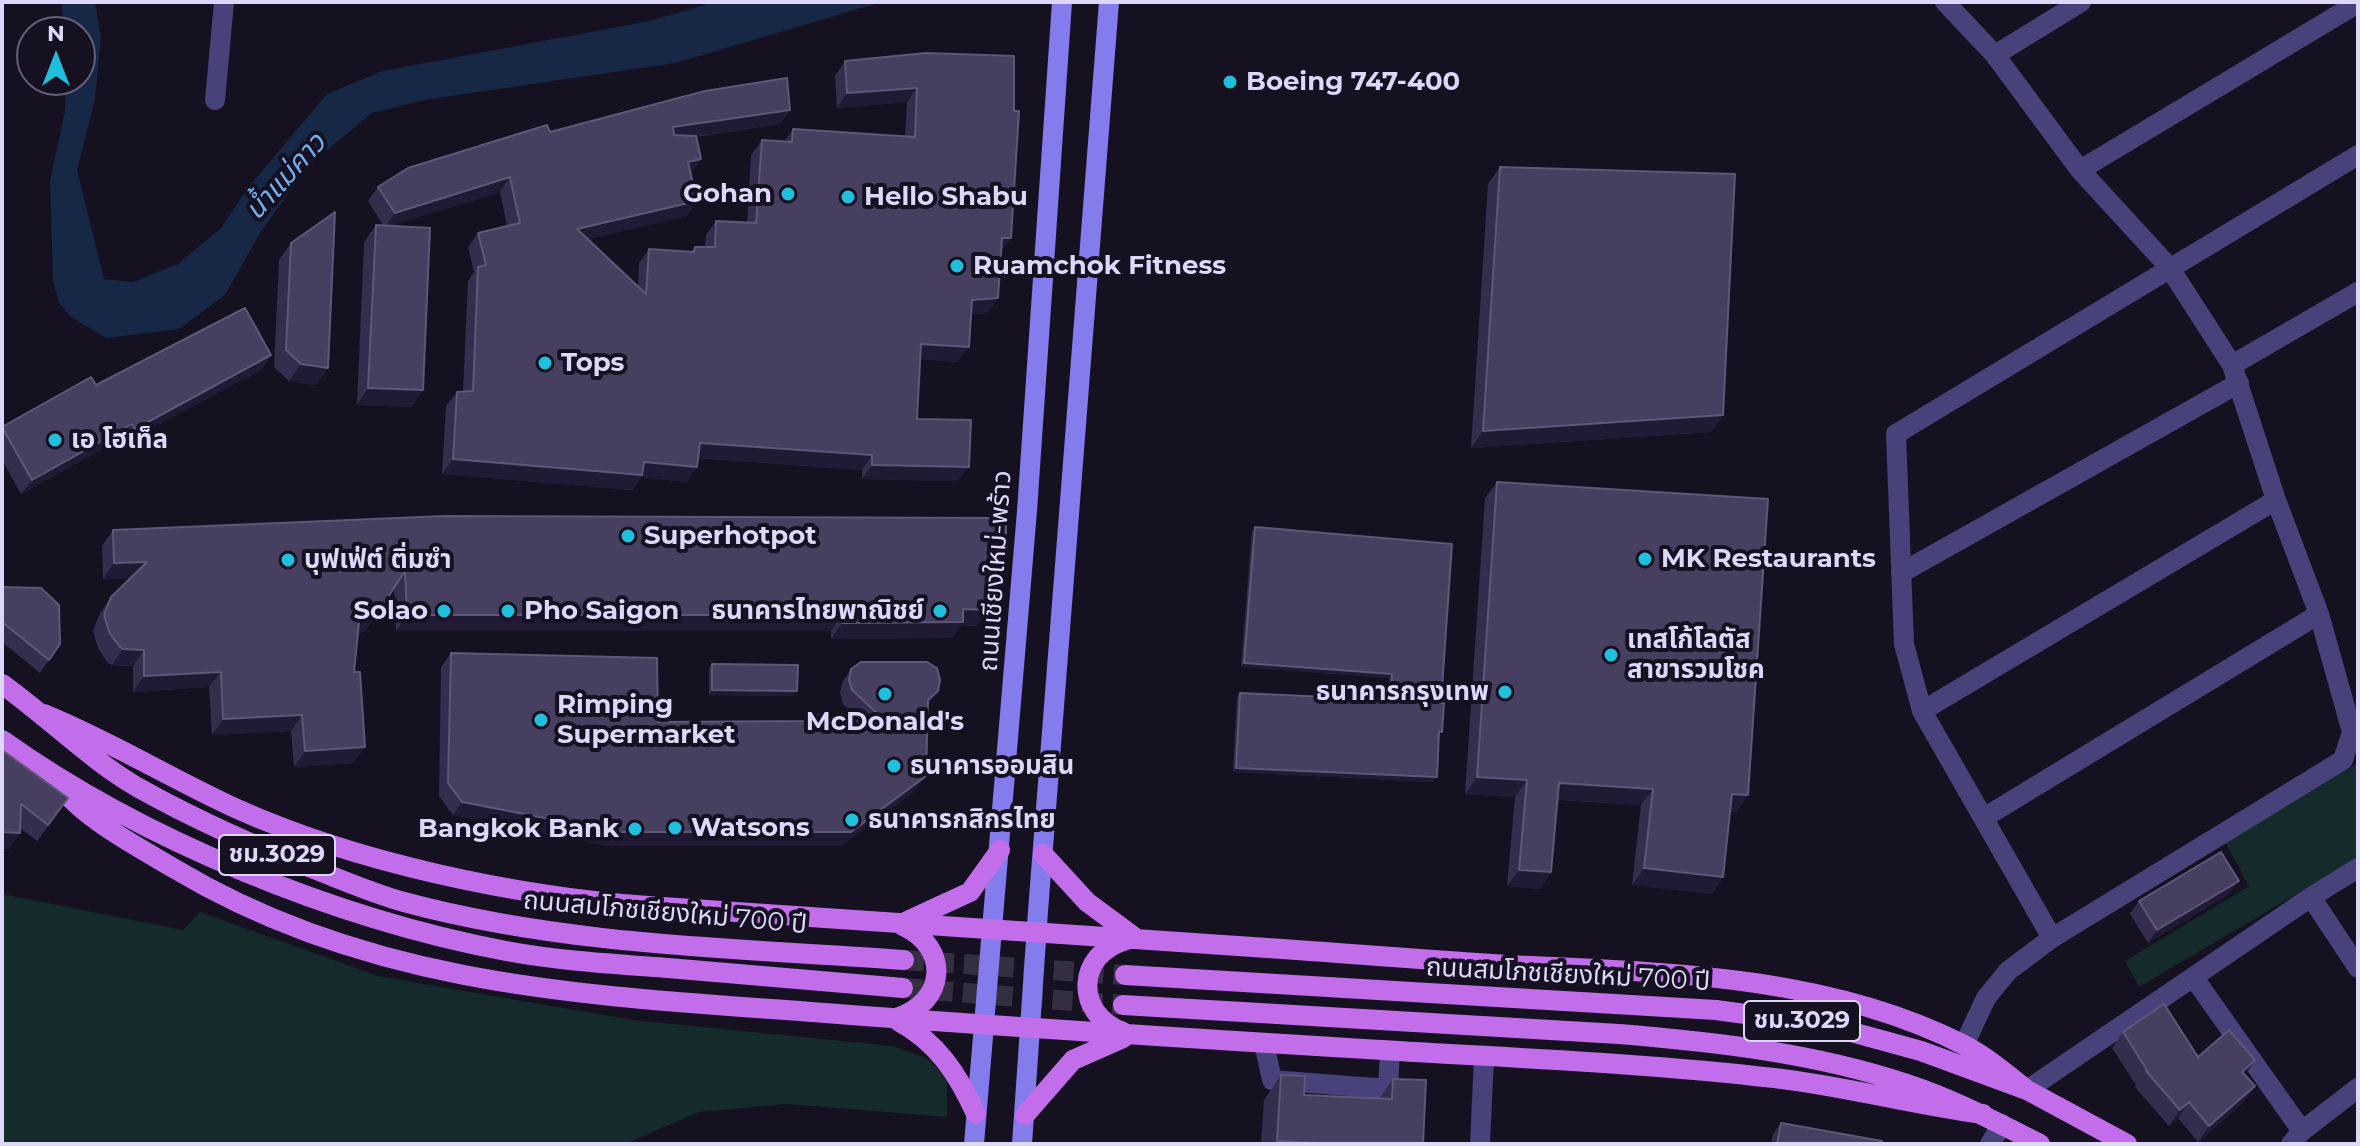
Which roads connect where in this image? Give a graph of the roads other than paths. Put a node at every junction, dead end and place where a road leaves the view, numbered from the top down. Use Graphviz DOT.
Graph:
graph roads {
  1 [pos="224,2"];
  2 [pos="1062,2"];
  3 [pos="1109,2"];
  4 [pos="1945,2"];
  5 [pos="2081,2"];
  6 [pos="2358,3"];
  7 [pos="1995,55"];
  8 [pos="215,100"];
  9 [pos="2358,155"];
  10 [pos="2080,170"];
  11 [pos="2169,267"];
  12 [pos="2358,292"];
  13 [pos="2235,374"];
  14 [pos="2276,500"];
  15 [pos="1901,573"];
  16 [pos="2319,614"];
  17 [pos="2,684"];
  18 [pos="1922,711"];
  19 [pos="44,714"];
  20 [pos="2,740"];
  21 [pos="2351,755"];
  22 [pos="39,766"];
  23 [pos="1985,817"];
  24 [pos="1000,850"];
  25 [pos="1043,854"];
  26 [pos="2358,868"];
  27 [pos="2311,897"];
  28 [pos="899,924"];
  29 [pos="993,930"];
  30 [pos="1037,932"];
  31 [pos="2052,938"];
  32 [pos="1139,940"];
  33 [pos="904,960"];
  34 [pos="2358,968"];
  35 [pos="1125,975"];
  36 [pos="2194,978"];
  37 [pos="903,988"];
  38 [pos="1123,1005"];
  39 [pos="893,1019"];
  40 [pos="984,1025"];
  41 [pos="1031,1027"];
  42 [pos="1130,1035"];
  43 [pos="1264,1043"];
  44 [pos="1964,1045"];
  45 [pos="1390,1051"];
  46 [pos="1484,1057"];
  47 [pos="2358,1088"];
  48 [pos="2027,1090"];
  49 [pos="976,1114"];
  50 [pos="1983,1114"];
  51 [pos="1025,1115"];
  52 [pos="2002,1124"];
  53 [pos="2296,1138"];
  54 [pos="974,1144"];
  55 [pos="1022,1144"];
  56 [pos="1480,1144"];
  57 [pos="1990,1144"];
  58 [pos="2040,1144"];
  59 [pos="2127,1144"];
  1 -- 8 [label="street"];
  2 -- 24 [label="main road, ถนนเชียงใหม่-พร้าว"];
  3 -- 25 [label="main road"];
  4 -- 7 [label="street"];
  5 -- 7 [label="street"];
  6 -- 10 [label="street"];
  7 -- 10 [label="street"];
  9 -- 11 [label="street"];
  10 -- 11 [label="street"];
  11 -- 13 [label="street"];
  11 -- 15 [label="street"];
  12 -- 13 [label="street"];
  13 -- 14 [label="street"];
  13 -- 15 [label="street"];
  14 -- 16 [label="street"];
  14 -- 18 [label="street"];
  15 -- 18 [label="street"];
  16 -- 21 [label="street"];
  16 -- 23 [label="street"];
  17 -- 19 [label="main road, ถนนสมโภชเชียงใหม่ 700 ปี / ชม.3029"];
  18 -- 23 [label="street"];
  19 -- 28 [label="main road"];
  19 -- 33 [label="main road, ถนนสมโภชเชียงใหม่ 700 ปี / ชม.3029"];
  20 -- 22 [label="main road, ถนนสมโภชเชียงใหม่ 700 ปี / ชม.3029"];
  21 -- 31 [label="street"];
  22 -- 37 [label="main road, ถนนสมโภชเชียงใหม่ 700 ปี / ชม.3029"];
  22 -- 39 [label="main road"];
  23 -- 31 [label="street"];
  24 -- 28 [label="main road"];
  24 -- 29 [label="main road, ถนนเชียงใหม่-พร้าว"];
  25 -- 30 [label="main road"];
  25 -- 32 [label="main road"];
  26 -- 27 [label="street"];
  27 -- 34 [label="street"];
  27 -- 36 [label="street"];
  28 -- 29 [label="main road"];
  28 -- 39 [label="main road"];
  29 -- 30 [label="main road"];
  29 -- 40 [label="main road, ถนนเชียงใหม่-พร้าว"];
  30 -- 32 [label="main road"];
  30 -- 41 [label="main road"];
  31 -- 44 [label="street"];
  32 -- 42 [label="main road"];
  32 -- 44 [label="main road"];
  35 -- 48 [label="main road, ถนนสมโภชเชียงใหม่ 700 ปี / ชม.3029"];
  36 -- 48 [label="street"];
  36 -- 53 [label="street"];
  38 -- 50 [label="main road, ชม.3029"];
  39 -- 40 [label="main road"];
  39 -- 49 [label="main road"];
  40 -- 41 [label="main road"];
  40 -- 49 [label="main road, ถนนเชียงใหม่-พร้าว"];
  41 -- 42 [label="main road"];
  41 -- 51 [label="main road"];
  42 -- 43 [label="main road"];
  42 -- 51 [label="main road"];
  43 -- 45 [label="main road"];
  43 -- 45 [label="street"];
  44 -- 48 [label="main road"];
  45 -- 46 [label="main road"];
  46 -- 50 [label="main road"];
  46 -- 56 [label="street"];
  47 -- 53 [label="street"];
  48 -- 59 [label="main road, ถนนสมโภชเชียงใหม่ 700 ปี / ชม.3029"];
  49 -- 54 [label="main road, ถนนเชียงใหม่-พร้าว"];
  50 -- 52 [label="main road, ชม.3029"];
  51 -- 55 [label="main road"];
  52 -- 57 [label="street"];
  52 -- 58 [label="main road, ชม.3029"];
}
